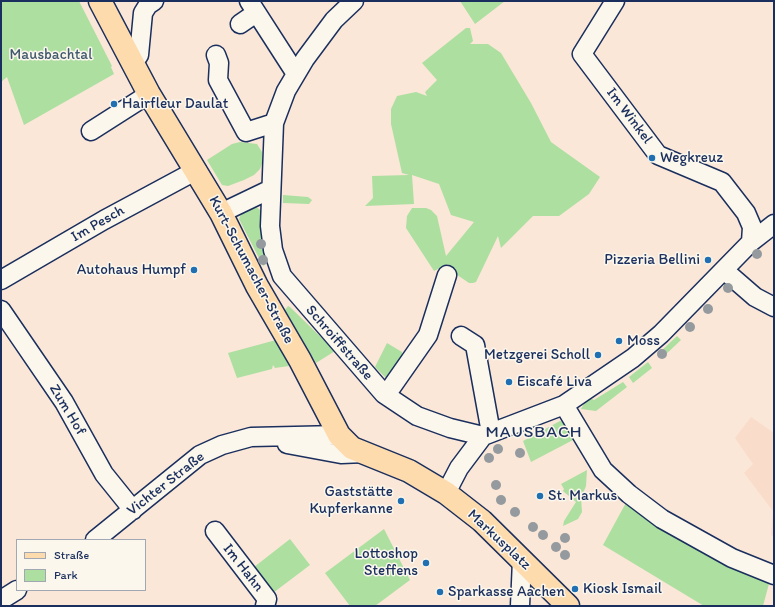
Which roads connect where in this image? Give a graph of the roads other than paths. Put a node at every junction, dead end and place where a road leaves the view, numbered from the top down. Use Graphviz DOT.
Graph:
graph roads {
  1 [pos="100,1"];
  2 [pos="154,1"];
  3 [pos="354,1"];
  4 [pos="615,1"];
  5 [pos="253,7"];
  6 [pos="240,24"];
  7 [pos="216,55"];
  8 [pos="132,64"];
  9 [pos="296,74"];
  10 [pos="149,94"];
  11 [pos="274,123"];
  12 [pos="91,131"];
  13 [pos="197,170"];
  14 [pos="271,189"];
  15 [pos="221,213"];
  16 [pos="774,224"];
  17 [pos="751,242"];
  18 [pos="725,271"];
  19 [pos="447,275"];
  20 [pos="1,280"];
  21 [pos="774,307"];
  22 [pos="1,310"];
  23 [pos="461,336"];
  24 [pos="386,395"];
  25 [pos="564,405"];
  26 [pos="487,434"];
  27 [pos="338,435"];
  28 [pos="251,437"];
  29 [pos="365,453"];
  30 [pos="446,493"];
  31 [pos="133,510"];
  32 [pos="215,531"];
  33 [pos="96,539"];
  34 [pos="522,560"];
  35 [pos="774,574"];
  36 [pos="16,591"];
  37 [pos="1,600"];
  38 [pos="265,606"];
  39 [pos="520,606"];
  40 [pos="568,606"];
  1 -- 8 [label="main road, Kurt-Schumacher-Straße"];
  2 -- 8 [label="street"];
  3 -- 9 [label="street, Schroiffstraße"];
  4 -- 17 [label="street, Im Winkel"];
  5 -- 6 [label="street"];
  5 -- 9 [label="street"];
  7 -- 11 [label="street"];
  8 -- 10 [label="main road, Kurt-Schumacher-Straße"];
  9 -- 11 [label="street, Schroiffstraße"];
  10 -- 12 [label="street"];
  10 -- 13 [label="main road, Kurt-Schumacher-Straße"];
  11 -- 14 [label="street, Schroiffstraße"];
  13 -- 15 [label="main road, Kurt-Schumacher-Straße"];
  13 -- 20 [label="street, Im Pesch"];
  14 -- 15 [label="street"];
  14 -- 24 [label="street, Schroiffstraße"];
  15 -- 27 [label="main road, Kurt-Schumacher-Straße"];
  16 -- 17 [label="street"];
  17 -- 18 [label="street"];
  18 -- 21 [label="street"];
  18 -- 25 [label="street"];
  19 -- 24 [label="street"];
  22 -- 31 [label="street, Zum Hof"];
  23 -- 26 [label="street"];
  24 -- 26 [label="street, Schroiffstraße"];
  25 -- 26 [label="street"];
  25 -- 35 [label="street"];
  26 -- 30 [label="street"];
  27 -- 28 [label="street, Vichter Straße"];
  27 -- 29 [label="main road, Kurt-Schumacher-Straße"];
  28 -- 29 [label="street"];
  28 -- 31 [label="street, Vichter Straße"];
  29 -- 30 [label="main road, Kurt-Schumacher-Straße"];
  30 -- 34 [label="main road, Markusplatz"];
  31 -- 33 [label="street, Vichter Straße"];
  32 -- 38 [label="street, Im Hahn"];
  34 -- 39 [label="street"];
  34 -- 40 [label="main road, Markusplatz"];
  36 -- 37 [label="street"];
}
